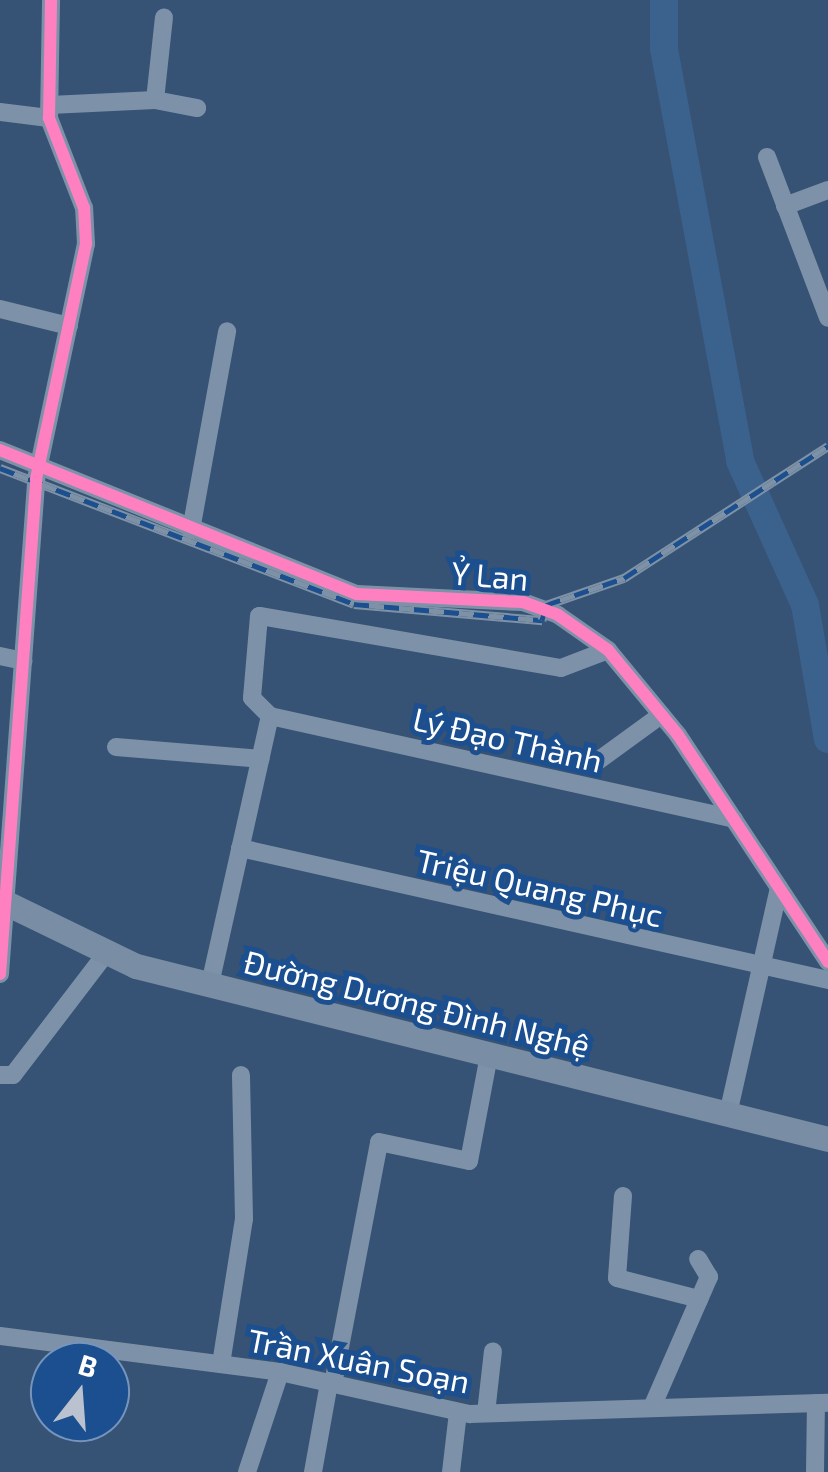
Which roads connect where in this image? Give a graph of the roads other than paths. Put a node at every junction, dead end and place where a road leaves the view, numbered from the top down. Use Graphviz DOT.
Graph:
graph roads {
  1 [pos="51,0"];
  2 [pos="164,18"];
  3 [pos="154,100"];
  4 [pos="197,108"];
  5 [pos="50,111"];
  6 [pos="0,112"];
  7 [pos="766,157"];
  8 [pos="828,190"];
  9 [pos="785,206"];
  10 [pos="826,306"];
  11 [pos="0,310"];
  12 [pos="68,326"];
  13 [pos="227,331"];
  14 [pos="0,450"];
  15 [pos="39,464"];
  16 [pos="191,530"];
  17 [pos="608,650"];
  18 [pos="0,656"];
  19 [pos="22,660"];
  20 [pos="661,715"];
  21 [pos="270,716"];
  22 [pos="116,747"];
  23 [pos="260,759"];
  24 [pos="595,763"];
  25 [pos="734,820"];
  26 [pos="240,848"];
  27 [pos="779,888"];
  28 [pos="2,900"];
  29 [pos="107,952"];
  30 [pos="828,962"];
  31 [pos="760,968"];
  32 [pos="0,974"];
  33 [pos="828,980"];
  34 [pos="210,984"];
  35 [pos="489,1055"];
  36 [pos="241,1074"];
  37 [pos="6,1075"];
  38 [pos="728,1114"];
  39 [pos="828,1140"];
  40 [pos="623,1196"];
  41 [pos="698,1258"];
  42 [pos="699,1299"];
  43 [pos="0,1336"];
  44 [pos="493,1352"];
  45 [pos="222,1364"];
  46 [pos="280,1372"];
  47 [pos="331,1383"];
  48 [pos="822,1403"];
  49 [pos="653,1405"];
  50 [pos="458,1412"];
  51 [pos="486,1413"];
  52 [pos="247,1472"];
  53 [pos="313,1472"];
  54 [pos="450,1472"];
  55 [pos="814,1472"];
  1 -- 5 [label="street"];
  2 -- 3 [label="street"];
  3 -- 4 [label="street"];
  3 -- 5 [label="street"];
  5 -- 6 [label="street"];
  5 -- 12 [label="street"];
  7 -- 9 [label="street"];
  8 -- 9 [label="street"];
  9 -- 10 [label="street"];
  11 -- 12 [label="street"];
  12 -- 15 [label="street"];
  13 -- 16 [label="street"];
  14 -- 15 [label="street, Ỷ Lan"];
  15 -- 16 [label="street, Ỷ Lan"];
  15 -- 19 [label="street"];
  16 -- 17 [label="street, Ỷ Lan"];
  17 -- 20 [label="street, Ỷ Lan"];
  17 -- 21 [label="street"];
  18 -- 19 [label="street"];
  19 -- 28 [label="street"];
  20 -- 24 [label="street"];
  20 -- 25 [label="street, Ỷ Lan"];
  21 -- 23 [label="street"];
  21 -- 25 [label="street, Lý Đạo Thành"];
  22 -- 23 [label="street"];
  23 -- 26 [label="street"];
  25 -- 27 [label="street, Ỷ Lan"];
  26 -- 31 [label="street, Triệu Quang Phục"];
  26 -- 34 [label="street"];
  27 -- 30 [label="street, Ỷ Lan"];
  27 -- 31 [label="street"];
  28 -- 29 [label="main road, Đường Dương Đình Nghệ"];
  28 -- 32 [label="street"];
  29 -- 34 [label="main road, Đường Dương Đình Nghệ"];
  29 -- 37 [label="street"];
  31 -- 33 [label="street, Triệu Quang Phục"];
  31 -- 38 [label="street"];
  34 -- 35 [label="main road, Đường Dương Đình Nghệ"];
  35 -- 38 [label="main road, Đường Dương Đình Nghệ"];
  35 -- 47 [label="street"];
  36 -- 45 [label="street"];
  38 -- 39 [label="main road, Đường Dương Đình Nghệ"];
  40 -- 42 [label="street"];
  41 -- 42 [label="street"];
  42 -- 49 [label="street"];
  43 -- 45 [label="street, Trần Xuân Soạn"];
  44 -- 51 [label="street"];
  45 -- 46 [label="street, Trần Xuân Soạn"];
  46 -- 47 [label="street, Trần Xuân Soạn"];
  46 -- 52 [label="street"];
  47 -- 50 [label="street, Trần Xuân Soạn"];
  47 -- 53 [label="street"];
  48 -- 49 [label="street, Trần Xuân Soạn"];
  48 -- 55 [label="street"];
  49 -- 51 [label="street, Trần Xuân Soạn"];
  50 -- 51 [label="street, Trần Xuân Soạn"];
  50 -- 54 [label="street"];
}
